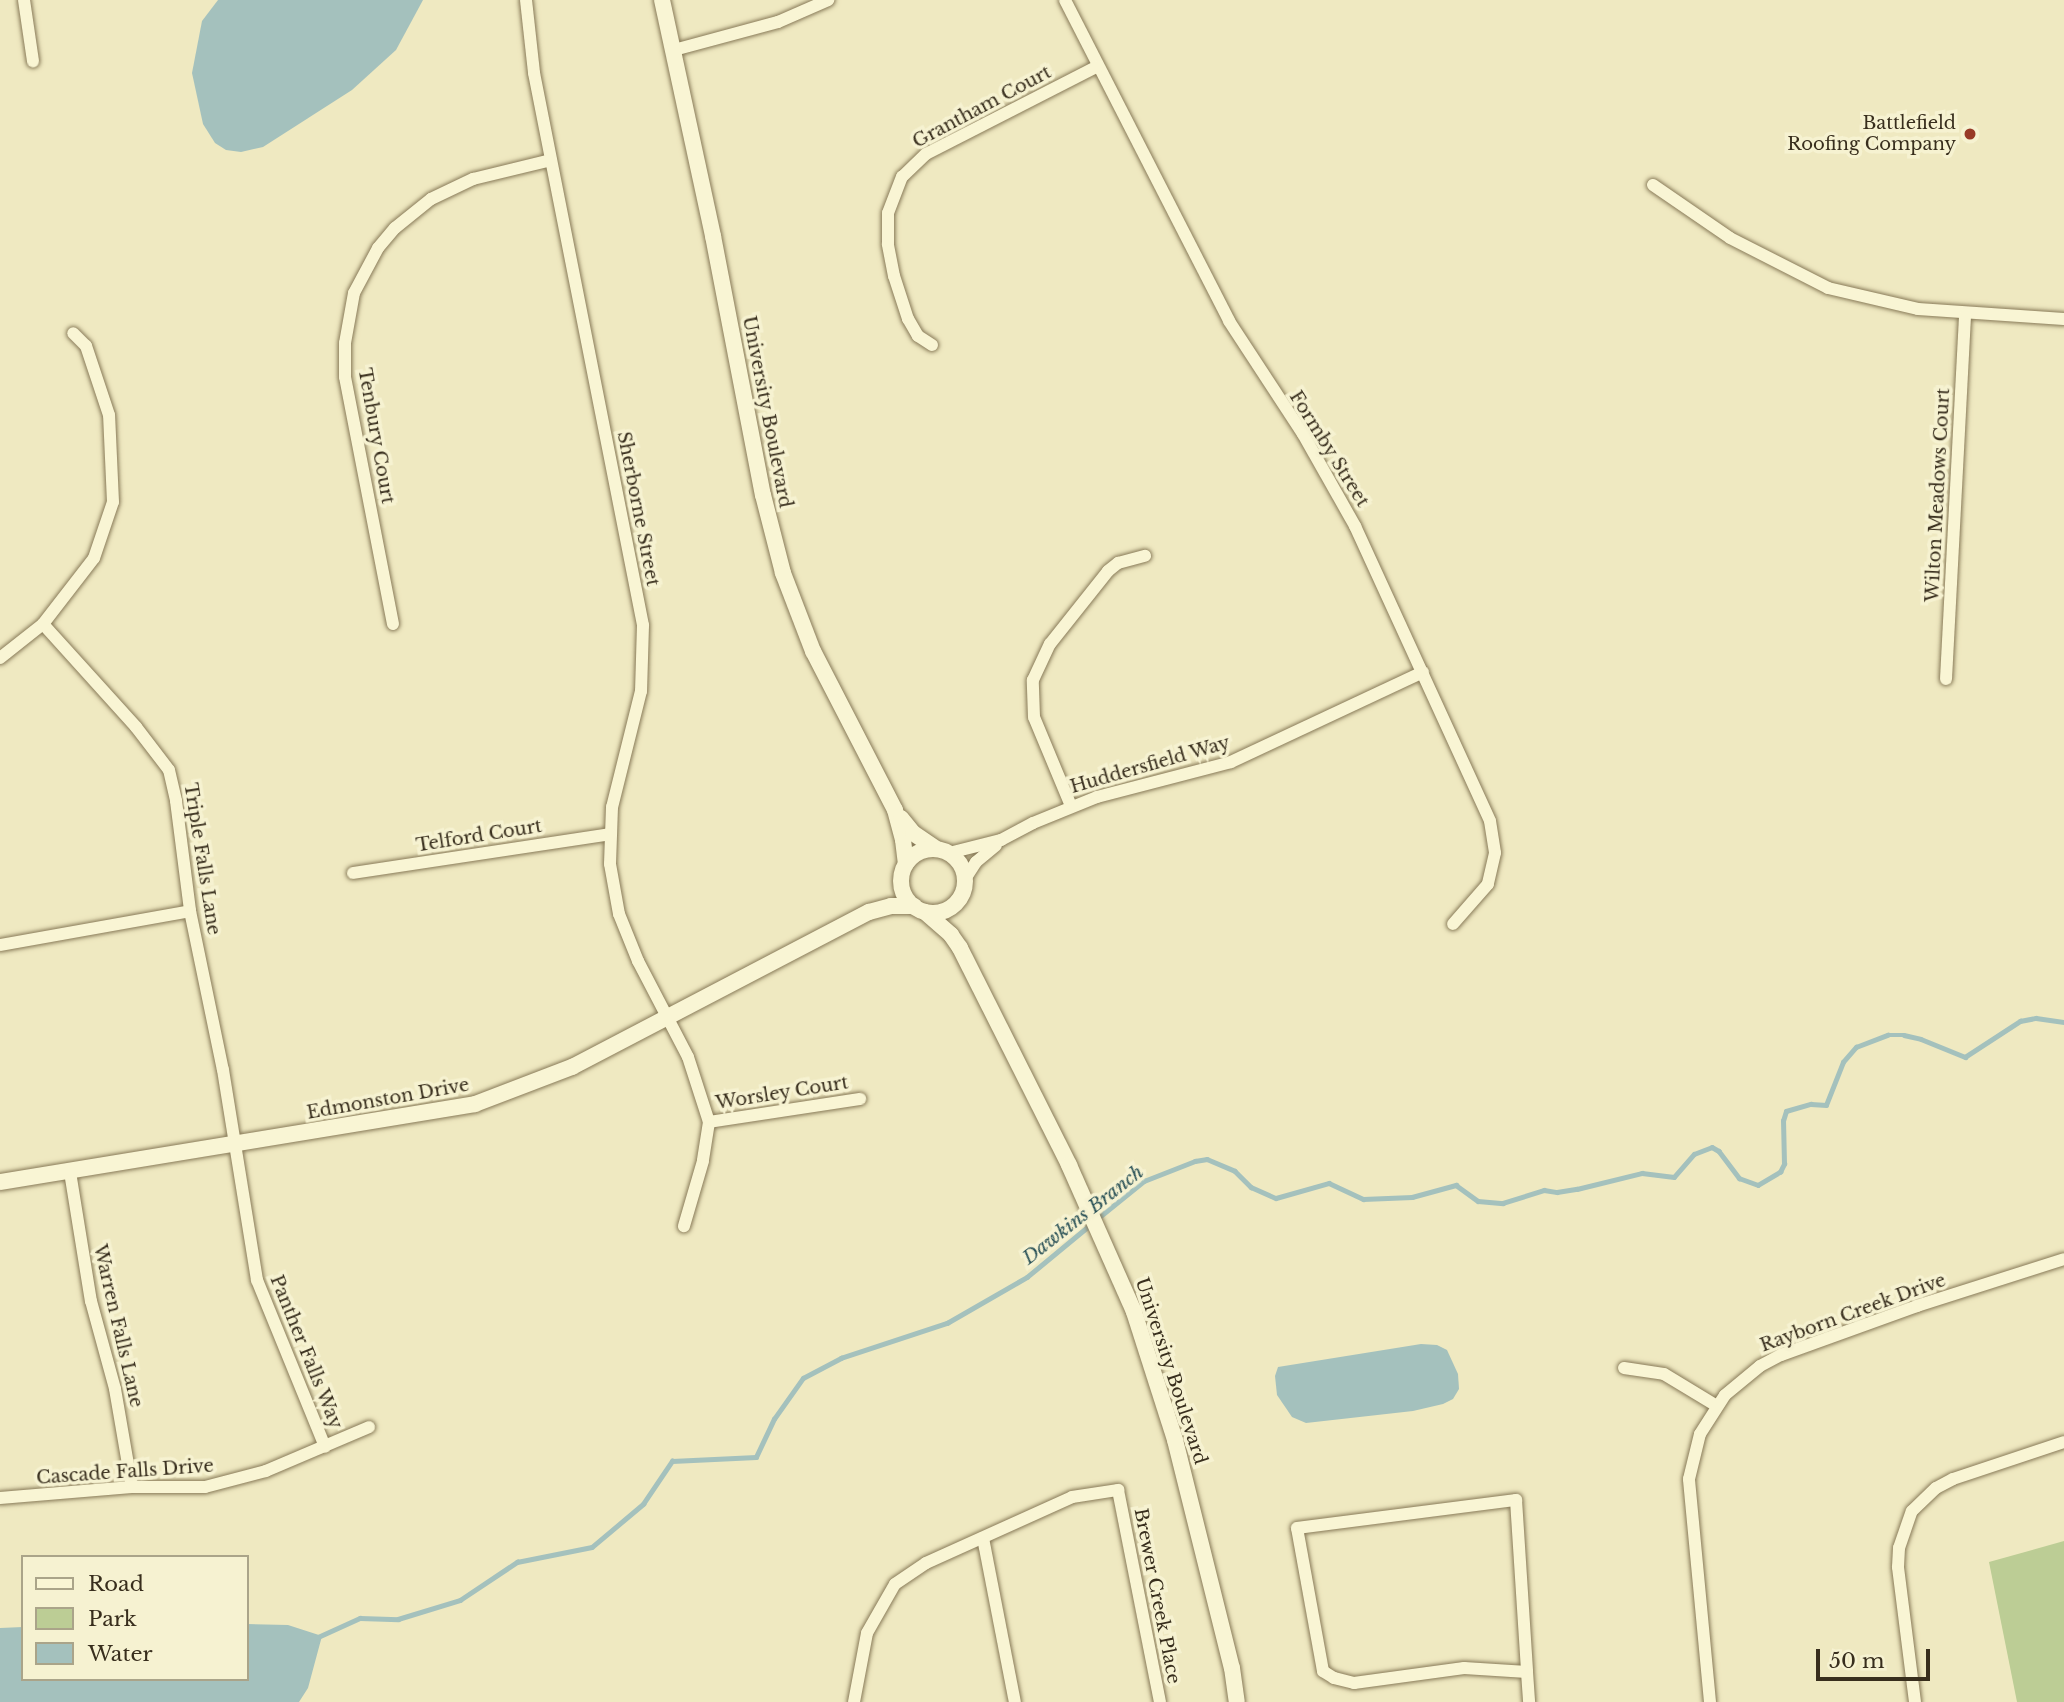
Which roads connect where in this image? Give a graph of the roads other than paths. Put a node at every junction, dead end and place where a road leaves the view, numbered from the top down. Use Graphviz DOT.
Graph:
graph roads {
  1 [pos="24,0"];
  2 [pos="526,0"];
  3 [pos="662,0"];
  4 [pos="828,0"];
  5 [pos="1065,0"];
  6 [pos="674,50"];
  7 [pos="33,61"];
  8 [pos="1098,66"];
  9 [pos="551,160"];
  10 [pos="1653,185"];
  11 [pos="1965,314"];
  12 [pos="2064,319"];
  13 [pos="73,333"];
  14 [pos="932,345"];
  15 [pos="1145,556"];
  16 [pos="43,624"];
  17 [pos="393,624"];
  18 [pos="0,658"];
  19 [pos="1423,672"];
  20 [pos="1945,679"];
  21 [pos="1071,806"];
  22 [pos="895,810"];
  23 [pos="610,834"];
  24 [pos="1001,840"];
  25 [pos="942,851"];
  26 [pos="903,871"];
  27 [pos="353,873"];
  28 [pos="965,878"];
  29 [pos="957,902"];
  30 [pos="919,909"];
  31 [pos="190,911"];
  32 [pos="869,912"];
  33 [pos="1453,924"];
  34 [pos="0,945"];
  35 [pos="960,948"];
  36 [pos="669,1015"];
  37 [pos="860,1099"];
  38 [pos="709,1122"];
  39 [pos="234,1145"];
  40 [pos="70,1172"];
  41 [pos="0,1182"];
  42 [pos="684,1226"];
  43 [pos="2064,1259"];
  44 [pos="1624,1368"];
  45 [pos="1717,1406"];
  46 [pos="369,1427"];
  47 [pos="2064,1442"];
  48 [pos="325,1447"];
  49 [pos="132,1487"];
  50 [pos="0,1499"];
  51 [pos="983,1538"];
  52 [pos="1232,1668"];
  53 [pos="1527,1672"];
  54 [pos="854,1702"];
  55 [pos="1015,1702"];
  56 [pos="1160,1702"];
  57 [pos="1237,1702"];
  58 [pos="1247,1702"];
  59 [pos="1529,1702"];
  60 [pos="1710,1702"];
  61 [pos="1915,1702"];
  1 -- 7 [label="street"];
  2 -- 9 [label="street, Sherborne Street"];
  3 -- 6 [label="street, University Boulevard"];
  4 -- 6 [label="street"];
  5 -- 8 [label="street, Formby Street"];
  6 -- 22 [label="street, University Boulevard"];
  8 -- 14 [label="street, Grantham Court"];
  8 -- 19 [label="street, Formby Street"];
  9 -- 17 [label="street, Tenbury Court"];
  9 -- 23 [label="street, Sherborne Street"];
  10 -- 11 [label="street"];
  11 -- 12 [label="street"];
  11 -- 20 [label="street, Wilton Meadows Court"];
  13 -- 16 [label="street"];
  15 -- 21 [label="street"];
  16 -- 18 [label="street"];
  16 -- 31 [label="street, Triple Falls Lane"];
  19 -- 21 [label="street, Huddersfield Way"];
  19 -- 33 [label="street, Formby Street"];
  21 -- 24 [label="street, Huddersfield Way"];
  22 -- 25 [label="street, University Boulevard"];
  22 -- 26 [label="street, University Boulevard"];
  23 -- 27 [label="street, Telford Court"];
  23 -- 36 [label="street, Sherborne Street"];
  24 -- 25 [label="street, Huddersfield Way"];
  24 -- 28 [label="street, Huddersfield Way"];
  25 -- 26 [label="street"];
  25 -- 28 [label="street"];
  26 -- 30 [label="street"];
  26 -- 32 [label="street, Edmonston Drive"];
  28 -- 29 [label="street"];
  29 -- 30 [label="street"];
  29 -- 35 [label="street, University Boulevard"];
  30 -- 32 [label="street, Edmonston Drive"];
  30 -- 35 [label="street, University Boulevard"];
  31 -- 34 [label="street"];
  31 -- 39 [label="street, Triple Falls Lane"];
  32 -- 36 [label="street, Edmonston Drive"];
  35 -- 52 [label="street, University Boulevard"];
  36 -- 38 [label="street, Sherborne Street"];
  36 -- 39 [label="street, Edmonston Drive"];
  37 -- 38 [label="street, Worsley Court"];
  38 -- 42 [label="street"];
  39 -- 40 [label="street, Edmonston Drive"];
  39 -- 48 [label="street, Panther Falls Way"];
  40 -- 41 [label="street, Edmonston Drive"];
  40 -- 49 [label="street, Warren Falls Lane"];
  43 -- 45 [label="street, Rayborn Creek Drive"];
  44 -- 45 [label="street"];
  45 -- 60 [label="street, Rayborn Creek Drive"];
  46 -- 48 [label="street, Cascade Falls Drive"];
  47 -- 61 [label="street"];
  48 -- 49 [label="street, Cascade Falls Drive"];
  49 -- 50 [label="street, Cascade Falls Drive"];
  51 -- 54 [label="street, Brewer Creek Place"];
  51 -- 55 [label="street"];
  51 -- 56 [label="street, Brewer Creek Place"];
  52 -- 57 [label="street, University Boulevard"];
  52 -- 58 [label="street, University Boulevard"];
  53 -- 53 [label="street"];
  53 -- 59 [label="street"];
}
